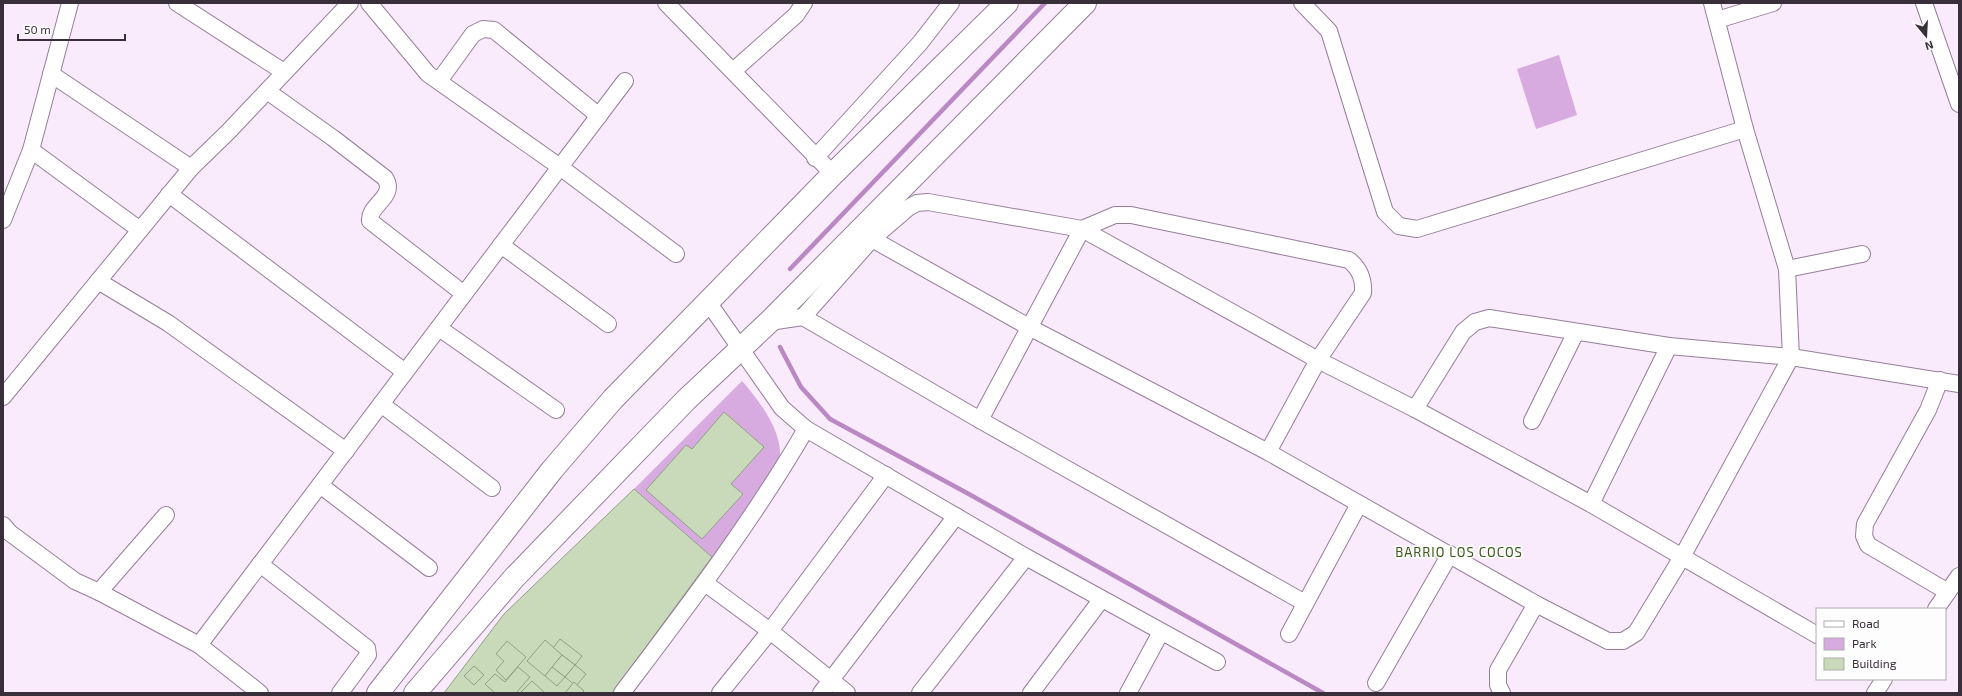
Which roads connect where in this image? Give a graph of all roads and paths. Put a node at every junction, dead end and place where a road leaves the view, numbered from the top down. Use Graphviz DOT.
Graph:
graph roads {
  1 [pos="70,3"];
  2 [pos="177,3"];
  3 [pos="350,3"];
  4 [pos="369,3"];
  5 [pos="804,3"];
  6 [pos="951,3"];
  7 [pos="1007,3"];
  8 [pos="1086,3"];
  9 [pos="1302,3"];
  10 [pos="1712,3"];
  11 [pos="1773,3"];
  12 [pos="1924,3"];
  13 [pos="671,5"];
  14 [pos="1717,20"];
  15 [pos="733,71"];
  16 [pos="284,72"];
  17 [pos="51,74"];
  18 [pos="439,81"];
  19 [pos="625,81"];
  20 [pos="267,91"];
  21 [pos="1959,104"];
  22 [pos="599,116"];
  23 [pos="1745,129"];
  24 [pos="31,150"];
  25 [pos="816,158"];
  26 [pos="560,167"];
  27 [pos="191,168"];
  28 [pos="833,174"];
  29 [pos="170,194"];
  30 [pos="3,220"];
  31 [pos="1082,229"];
  32 [pos="140,230"];
  33 [pos="872,239"];
  34 [pos="501,245"];
  35 [pos="676,254"];
  36 [pos="1862,254"];
  37 [pos="1787,269"];
  38 [pos="98,281"];
  39 [pos="464,294"];
  40 [pos="708,302"];
  41 [pos="803,317"];
  42 [pos="769,322"];
  43 [pos="608,324"];
  44 [pos="1029,327"];
  45 [pos="439,328"];
  46 [pos="1576,332"];
  47 [pos="1669,346"];
  48 [pos="742,348"];
  49 [pos="1791,357"];
  50 [pos="1318,360"];
  51 [pos="405,372"];
  52 [pos="1940,380"];
  53 [pos="1959,384"];
  54 [pos="3,397"];
  55 [pos="381,404"];
  56 [pos="1415,409"];
  57 [pos="556,410"];
  58 [pos="980,420"];
  59 [pos="1532,421"];
  60 [pos="806,429"];
  61 [pos="346,451"];
  62 [pos="1268,452"];
  63 [pos="886,475"];
  64 [pos="320,486"];
  65 [pos="492,488"];
  66 [pos="1360,504"];
  67 [pos="1591,504"];
  68 [pos="166,515"];
  69 [pos="956,516"];
  70 [pos="3,524"];
  71 [pos="1450,554"];
  72 [pos="1026,557"];
  73 [pos="1682,557"];
  74 [pos="260,564"];
  75 [pos="428,568"];
  76 [pos="1959,576"];
  77 [pos="705,583"];
  78 [pos="98,592"];
  79 [pos="1948,592"];
  80 [pos="1101,600"];
  81 [pos="1305,603"];
  82 [pos="1536,604"];
  83 [pos="1937,608"];
  84 [pos="770,631"];
  85 [pos="1162,632"];
  86 [pos="1289,634"];
  87 [pos="1816,634"];
  88 [pos="199,645"];
  89 [pos="1217,662"];
  90 [pos="831,680"];
  91 [pos="1883,680"];
  92 [pos="1376,683"];
  93 [pos="260,693"];
  94 [pos="340,693"];
  95 [pos="378,693"];
  96 [pos="415,693"];
  97 [pos="622,693"];
  98 [pos="720,693"];
  99 [pos="820,693"];
  100 [pos="847,693"];
  101 [pos="920,693"];
  102 [pos="1031,693"];
  103 [pos="1128,693"];
  104 [pos="1502,693"];
  105 [pos="1875,693"];
  1 -- 17 [label="street"];
  2 -- 16 [label="street"];
  3 -- 16 [label="street"];
  4 -- 18 [label="street"];
  5 -- 15 [label="street"];
  6 -- 25 [label="street"];
  7 -- 28 [label="main road"];
  8 -- 42 [label="main road"];
  9 -- 23 [label="street"];
  10 -- 14 [label="street"];
  11 -- 14 [label="street"];
  12 -- 21 [label="street"];
  13 -- 15 [label="street"];
  14 -- 23 [label="street"];
  15 -- 25 [label="street"];
  16 -- 20 [label="street"];
  17 -- 24 [label="street"];
  17 -- 27 [label="street"];
  18 -- 22 [label="street"];
  18 -- 26 [label="street"];
  19 -- 22 [label="street"];
  20 -- 27 [label="street"];
  20 -- 39 [label="street"];
  22 -- 26 [label="street"];
  23 -- 37 [label="street"];
  24 -- 30 [label="street"];
  24 -- 32 [label="street"];
  25 -- 28 [label="street"];
  26 -- 34 [label="street"];
  26 -- 35 [label="street"];
  27 -- 29 [label="street"];
  28 -- 40 [label="main road"];
  29 -- 32 [label="street"];
  29 -- 51 [label="street"];
  31 -- 33 [label="street"];
  31 -- 44 [label="street"];
  31 -- 50 [label="street"];
  31 -- 50 [label="street"];
  32 -- 38 [label="street"];
  33 -- 41 [label="street"];
  33 -- 44 [label="street"];
  34 -- 39 [label="street"];
  34 -- 43 [label="street"];
  36 -- 37 [label="street"];
  37 -- 49 [label="street"];
  38 -- 54 [label="street"];
  38 -- 61 [label="street"];
  39 -- 45 [label="street"];
  40 -- 48 [label="street"];
  40 -- 95 [label="main road"];
  41 -- 42 [label="street"];
  41 -- 58 [label="street"];
  42 -- 48 [label="main road"];
  44 -- 58 [label="street"];
  44 -- 62 [label="street"];
  45 -- 51 [label="street"];
  45 -- 57 [label="street"];
  46 -- 47 [label="street"];
  46 -- 56 [label="street"];
  46 -- 59 [label="street"];
  47 -- 49 [label="street"];
  47 -- 67 [label="street"];
  48 -- 60 [label="street"];
  48 -- 96 [label="main road"];
  49 -- 52 [label="street"];
  49 -- 73 [label="street"];
  50 -- 56 [label="street"];
  50 -- 62 [label="street"];
  51 -- 55 [label="street"];
  52 -- 53 [label="street"];
  52 -- 79 [label="street"];
  55 -- 61 [label="street"];
  55 -- 65 [label="street"];
  56 -- 67 [label="street"];
  58 -- 81 [label="street"];
  60 -- 63 [label="street"];
  60 -- 77 [label="street"];
  61 -- 64 [label="street"];
  62 -- 66 [label="street"];
  63 -- 69 [label="street"];
  63 -- 84 [label="street"];
  64 -- 74 [label="street"];
  64 -- 75 [label="street"];
  66 -- 71 [label="street"];
  66 -- 81 [label="street"];
  67 -- 73 [label="street"];
  68 -- 78 [label="street"];
  69 -- 72 [label="street"];
  69 -- 90 [label="street"];
  70 -- 78 [label="street"];
  71 -- 82 [label="street"];
  71 -- 92 [label="street"];
  72 -- 80 [label="street"];
  72 -- 101 [label="street"];
  73 -- 82 [label="street"];
  73 -- 87 [label="street"];
  74 -- 88 [label="street"];
  74 -- 94 [label="street"];
  76 -- 79 [label="street"];
  77 -- 84 [label="street"];
  77 -- 97 [label="street"];
  78 -- 88 [label="street"];
  79 -- 83 [label="street"];
  80 -- 85 [label="street"];
  80 -- 102 [label="street"];
  81 -- 86 [label="street"];
  82 -- 104 [label="street"];
  84 -- 90 [label="street"];
  84 -- 98 [label="street"];
  85 -- 89 [label="street"];
  85 -- 103 [label="street"];
  88 -- 93 [label="street"];
  90 -- 99 [label="street"];
  90 -- 100 [label="street"];
  91 -- 105 [label="street"];
}
